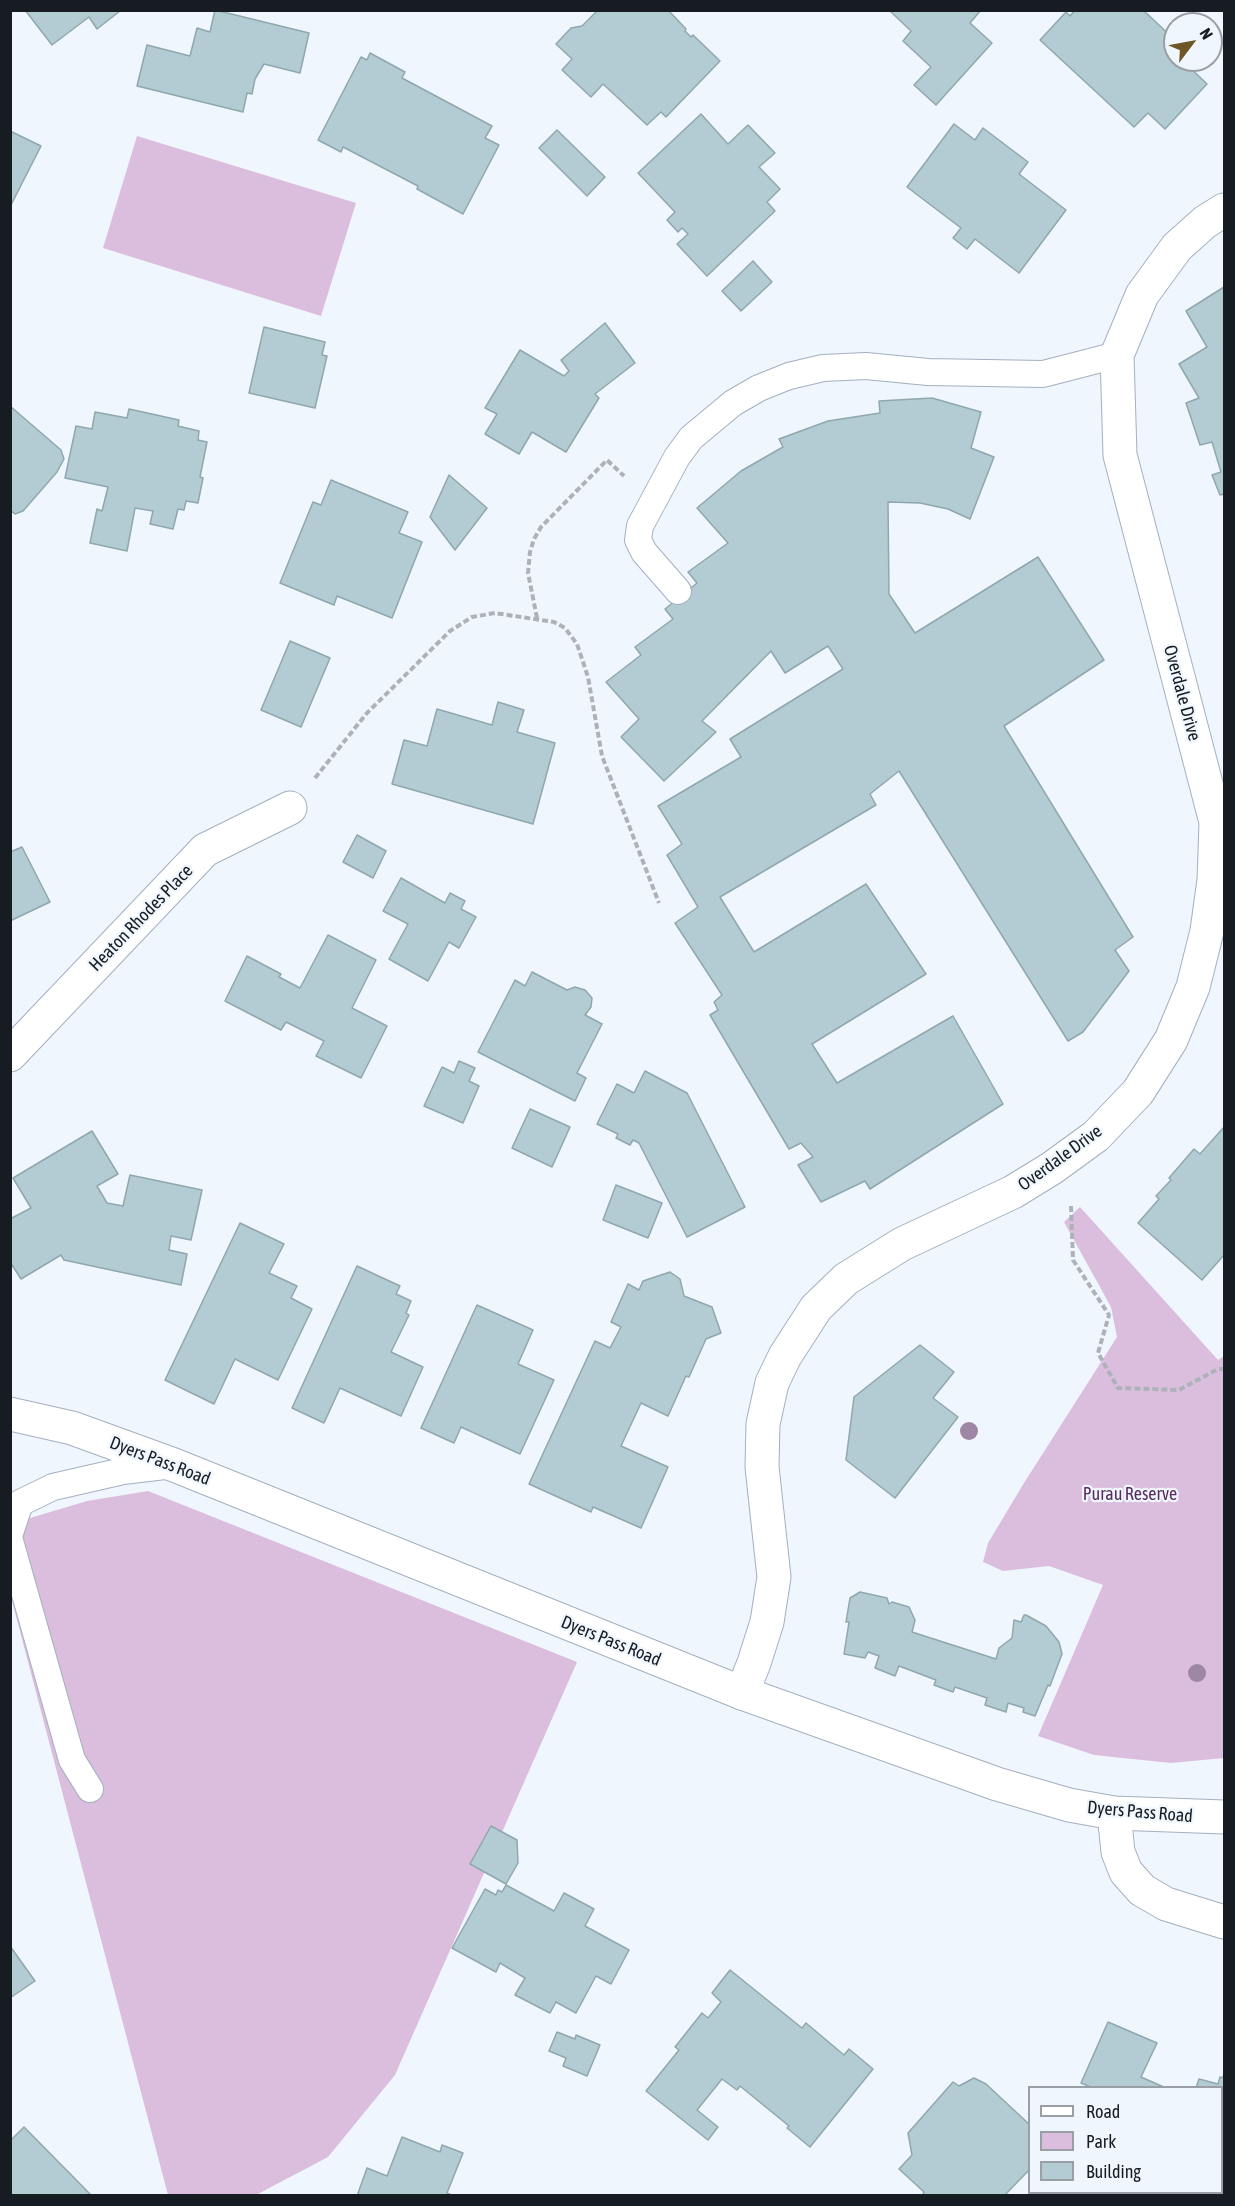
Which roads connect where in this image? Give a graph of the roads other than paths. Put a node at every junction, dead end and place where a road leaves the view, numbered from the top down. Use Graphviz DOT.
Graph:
graph roads {
  1 [pos="1224,210"];
  2 [pos="1117,355"];
  3 [pos="678,591"];
  4 [pos="290,808"];
  5 [pos="10,1055"];
  6 [pos="10,1414"];
  7 [pos="174,1465"];
  8 [pos="10,1533"];
  9 [pos="10,1541"];
  10 [pos="742,1693"];
  11 [pos="90,1789"];
  12 [pos="1114,1813"];
  13 [pos="1224,1817"];
  14 [pos="1224,1922"];
  1 -- 2 [label="street, Overdale Drive"];
  2 -- 3 [label="lane"];
  2 -- 10 [label="street, Overdale Drive"];
  4 -- 5 [label="street, Heaton Rhodes Place"];
  6 -- 7 [label="street, Dyers Pass Road"];
  7 -- 8 [label="lane"];
  7 -- 10 [label="street, Dyers Pass Road"];
  9 -- 11 [label="lane"];
  10 -- 12 [label="street, Dyers Pass Road"];
  12 -- 13 [label="street, Dyers Pass Road"];
  12 -- 14 [label="street"];
}
